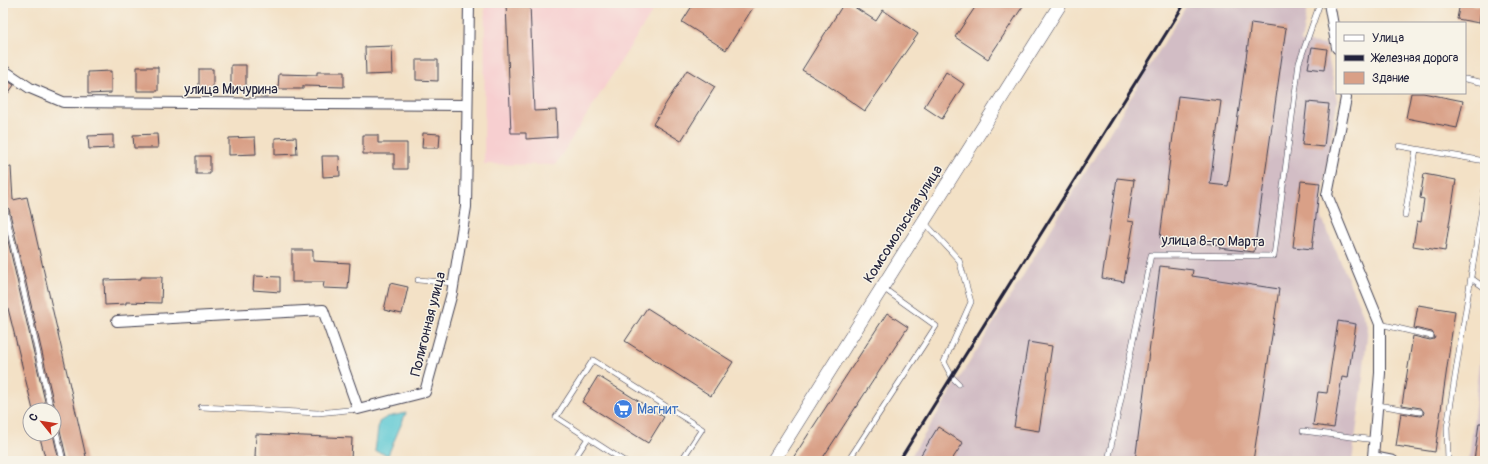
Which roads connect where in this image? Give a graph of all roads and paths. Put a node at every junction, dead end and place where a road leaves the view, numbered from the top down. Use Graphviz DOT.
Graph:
graph roads {
  1 [pos="469,3"];
  2 [pos="1061,3"];
  3 [pos="1320,3"];
  4 [pos="1329,3"];
  5 [pos="1336,42"];
  6 [pos="3,70"];
  7 [pos="1466,79"];
  8 [pos="1485,83"];
  9 [pos="1345,94"];
  10 [pos="467,105"];
  11 [pos="1399,146"];
  12 [pos="1416,150"];
  13 [pos="1485,161"];
  14 [pos="1485,188"];
  15 [pos="5,210"];
  16 [pos="1405,215"];
  17 [pos="923,222"];
  18 [pos="1471,278"];
  19 [pos="418,280"];
  20 [pos="454,284"];
  21 [pos="882,288"];
  22 [pos="1485,288"];
  23 [pos="116,321"];
  24 [pos="1380,324"];
  25 [pos="1431,336"];
  26 [pos="959,384"];
  27 [pos="49,402"];
  28 [pos="1378,405"];
  29 [pos="201,407"];
  30 [pos="358,408"];
  31 [pos="1420,412"];
  32 [pos="1303,431"];
  33 [pos="588,438"];
  34 [pos="1375,440"];
  35 [pos="59,442"];
  36 [pos="1372,459"];
  37 [pos="63,461"];
  38 [pos="573,461"];
  39 [pos="624,461"];
  40 [pos="681,461"];
  41 [pos="773,461"];
  42 [pos="848,461"];
  43 [pos="1108,461"];
  44 [pos="1393,461"];
  45 [pos="1448,461"];
  1 -- 10 [label="street, Полигонная улица"];
  2 -- 17 [label="street, Комсомольская улица"];
  3 -- 43 [label="lane, улица 8-го Марта"];
  4 -- 5 [label="street"];
  6 -- 10 [label="street, улица Мичурина"];
  7 -- 8 [label="lane"];
  9 -- 24 [label="street"];
  10 -- 20 [label="street, Полигонная улица"];
  11 -- 12 [label="lane"];
  12 -- 13 [label="lane"];
  12 -- 16 [label="lane"];
  14 -- 18 [label="lane"];
  15 -- 27 [label="lane"];
  17 -- 21 [label="street, Комсомольская улица"];
  17 -- 26 [label="lane"];
  18 -- 22 [label="lane"];
  18 -- 45 [label="lane"];
  19 -- 20 [label="lane"];
  20 -- 30 [label="street, Полигонная улица"];
  21 -- 41 [label="street, Комсомольская улица"];
  21 -- 42 [label="lane"];
  23 -- 30 [label="street"];
  24 -- 25 [label="lane"];
  24 -- 28 [label="street"];
  28 -- 31 [label="lane"];
  28 -- 34 [label="street"];
  29 -- 30 [label="lane"];
  32 -- 34 [label="lane"];
  33 -- 38 [label="lane"];
  33 -- 39 [label="lane"];
  33 -- 40 [label="lane"];
  34 -- 36 [label="street"];
  35 -- 37 [label="lane"];
  36 -- 44 [label="street"];
}
